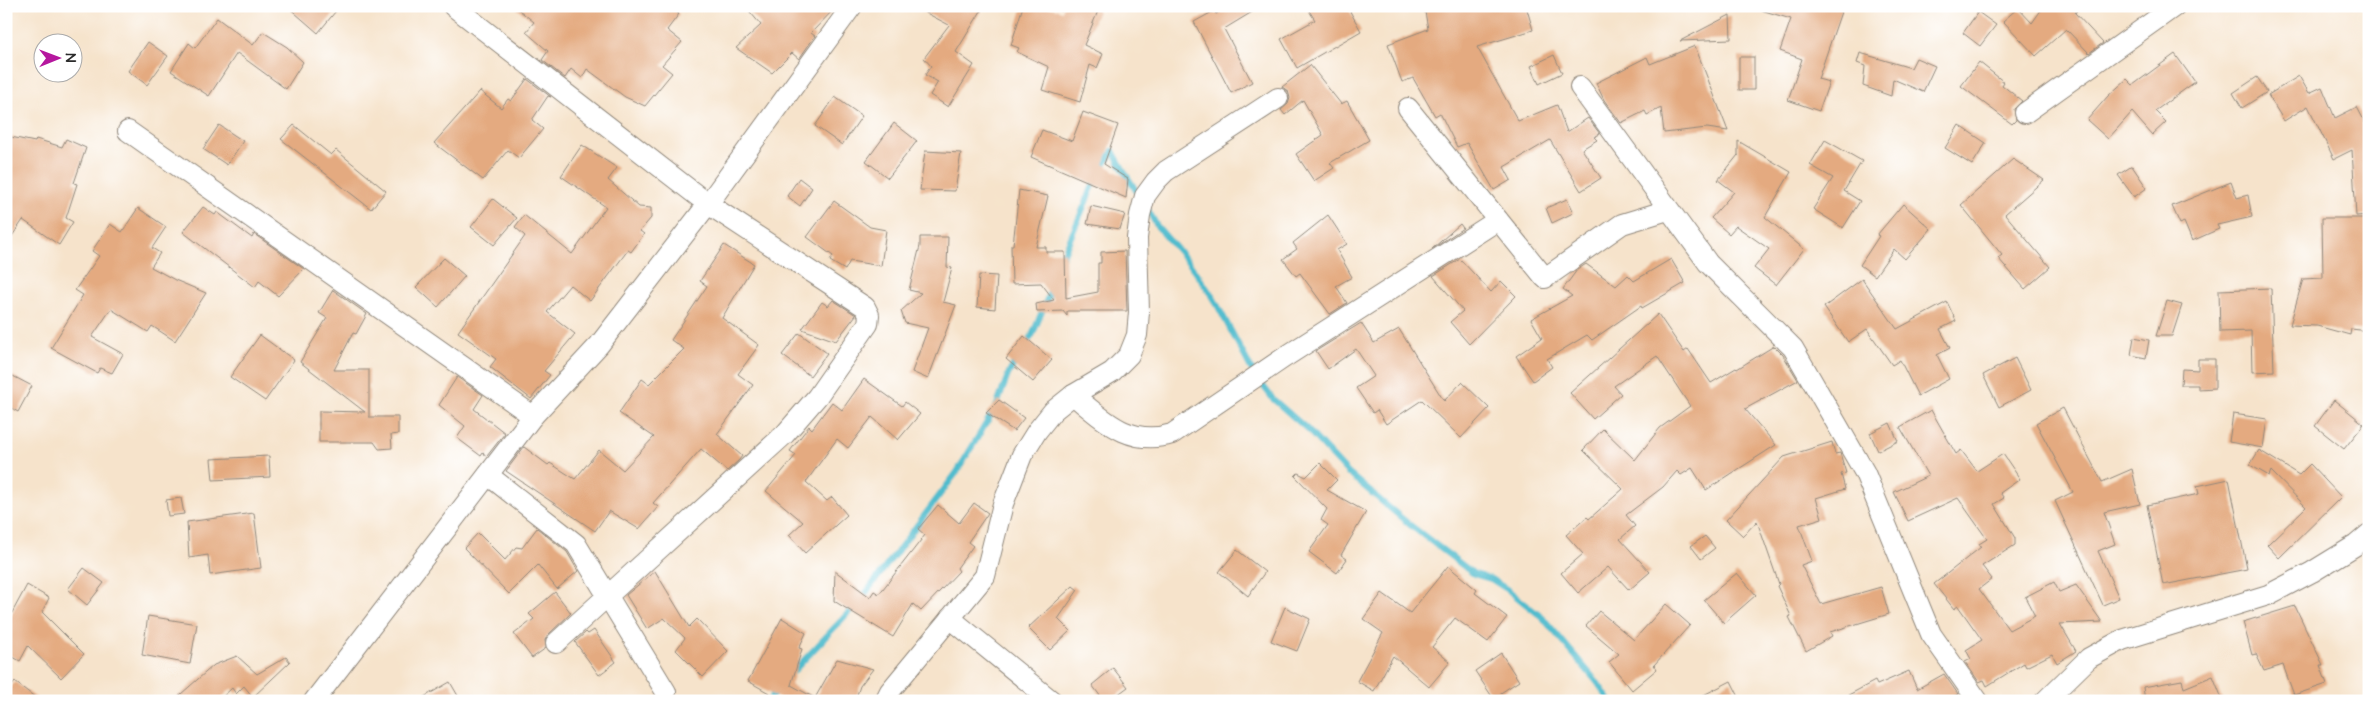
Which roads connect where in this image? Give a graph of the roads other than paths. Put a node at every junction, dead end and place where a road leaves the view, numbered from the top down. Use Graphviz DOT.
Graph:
graph roads {
  1 [pos="453,6"];
  2 [pos="852,6"];
  3 [pos="2175,6"];
  4 [pos="1580,87"];
  5 [pos="1278,98"];
  6 [pos="1408,108"];
  7 [pos="2025,113"];
  8 [pos="128,131"];
  9 [pos="708,204"];
  10 [pos="1668,210"];
  11 [pos="1498,220"];
  12 [pos="1073,395"];
  13 [pos="533,416"];
  14 [pos="488,475"];
  15 [pos="2369,534"];
  16 [pos="608,595"];
  17 [pos="950,618"];
  18 [pos="556,643"];
  19 [pos="666,692"];
  20 [pos="314,701"];
  21 [pos="885,701"];
  22 [pos="1052,701"];
  23 [pos="1978,701"];
  24 [pos="2045,701"];
  1 -- 9 [label="street"];
  2 -- 9 [label="street"];
  3 -- 7 [label="street"];
  4 -- 10 [label="street"];
  5 -- 12 [label="street"];
  6 -- 11 [label="street"];
  8 -- 13 [label="street"];
  9 -- 13 [label="street"];
  9 -- 16 [label="street"];
  10 -- 11 [label="street"];
  10 -- 23 [label="street"];
  11 -- 12 [label="street"];
  12 -- 17 [label="street"];
  13 -- 14 [label="street"];
  14 -- 16 [label="street"];
  14 -- 20 [label="street"];
  15 -- 24 [label="street"];
  16 -- 18 [label="street"];
  16 -- 19 [label="street"];
  17 -- 21 [label="street"];
  17 -- 22 [label="street"];
}
